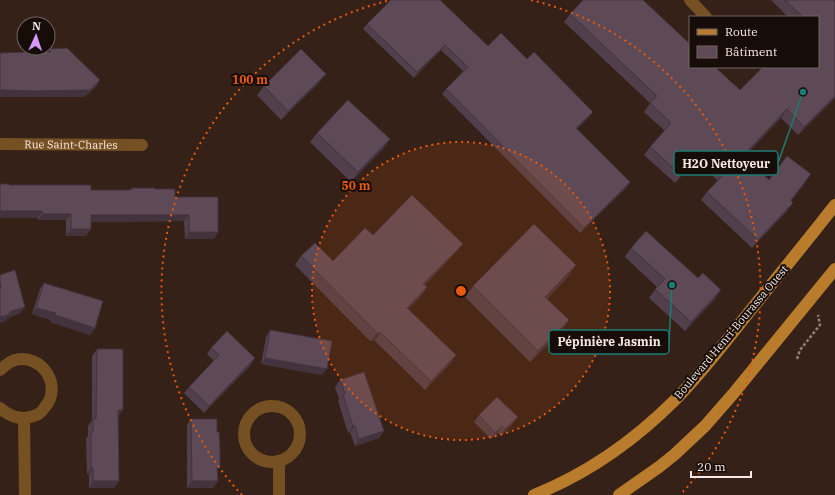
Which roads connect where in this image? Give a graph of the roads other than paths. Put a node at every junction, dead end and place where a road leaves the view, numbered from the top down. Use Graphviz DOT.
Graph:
graph roads {
  1 [pos="690,0"];
  2 [pos="705,16"];
  3 [pos="0,144"];
  4 [pos="142,145"];
  5 [pos="835,205"];
  6 [pos="835,269"];
  7 [pos="0,370"];
  8 [pos="0,408"];
  9 [pos="24,419"];
  10 [pos="279,461"];
  11 [pos="25,495"];
  12 [pos="279,495"];
  13 [pos="534,495"];
  14 [pos="619,495"];
  1 -- 2 [label="street"];
  3 -- 4 [label="street, Rue Saint-Charles"];
  5 -- 13 [label="main road, Boulevard Henri-Bourassa Ouest"];
  6 -- 14 [label="main road"];
  7 -- 9 [label="street"];
  8 -- 9 [label="street"];
  9 -- 11 [label="street"];
  10 -- 10 [label="street"];
  10 -- 12 [label="street"];
}
